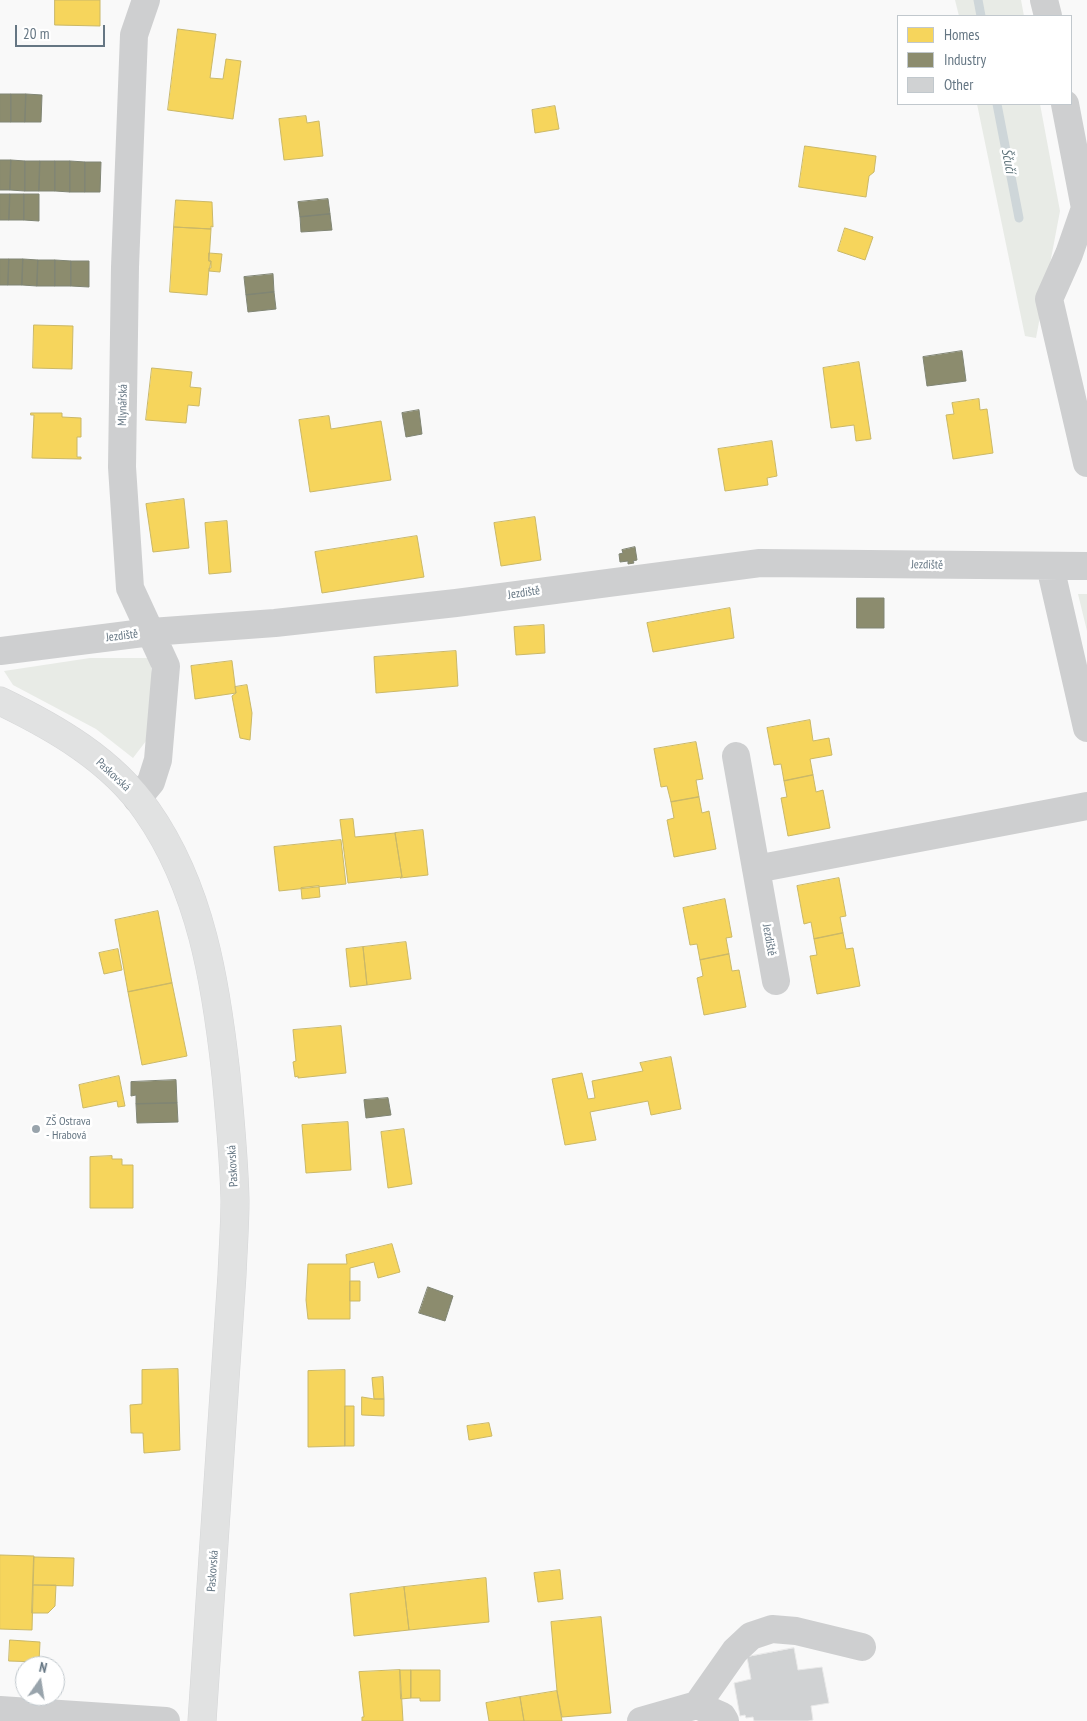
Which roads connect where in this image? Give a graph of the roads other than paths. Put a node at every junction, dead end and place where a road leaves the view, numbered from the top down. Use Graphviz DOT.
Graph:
graph roads {
  1 [pos="146,0"];
  2 [pos="1044,0"];
  3 [pos="1048,15"];
  4 [pos="1065,105"];
  5 [pos="1079,133"];
  6 [pos="1087,463"];
  7 [pos="1050,566"];
  8 [pos="1087,566"];
  9 [pos="151,632"];
  10 [pos="0,651"];
  11 [pos="0,701"];
  12 [pos="1087,728"];
  13 [pos="736,756"];
  14 [pos="137,799"];
  15 [pos="1087,806"];
  16 [pos="756,869"];
  17 [pos="776,982"];
  18 [pos="862,1647"];
  19 [pos="697,1705"];
  20 [pos="0,1710"];
  21 [pos="166,1721"];
  22 [pos="202,1721"];
  23 [pos="641,1721"];
  24 [pos="726,1721"];
  1 -- 9 [label="street, Mlynářská"];
  2 -- 3 [label="street"];
  4 -- 5 [label="street"];
  5 -- 6 [label="street"];
  7 -- 8 [label="street, Jezdiště"];
  7 -- 9 [label="street, Jezdiště"];
  7 -- 12 [label="street"];
  9 -- 10 [label="street, Jezdiště"];
  9 -- 14 [label="street, Mlynářská"];
  11 -- 14 [label="main road, Paskovská"];
  13 -- 16 [label="street, Jezdiště"];
  14 -- 22 [label="main road, Paskovská"];
  15 -- 16 [label="street"];
  16 -- 17 [label="street, Jezdiště"];
  18 -- 19 [label="street"];
  19 -- 23 [label="street"];
  19 -- 24 [label="street"];
  20 -- 21 [label="street"];
}
